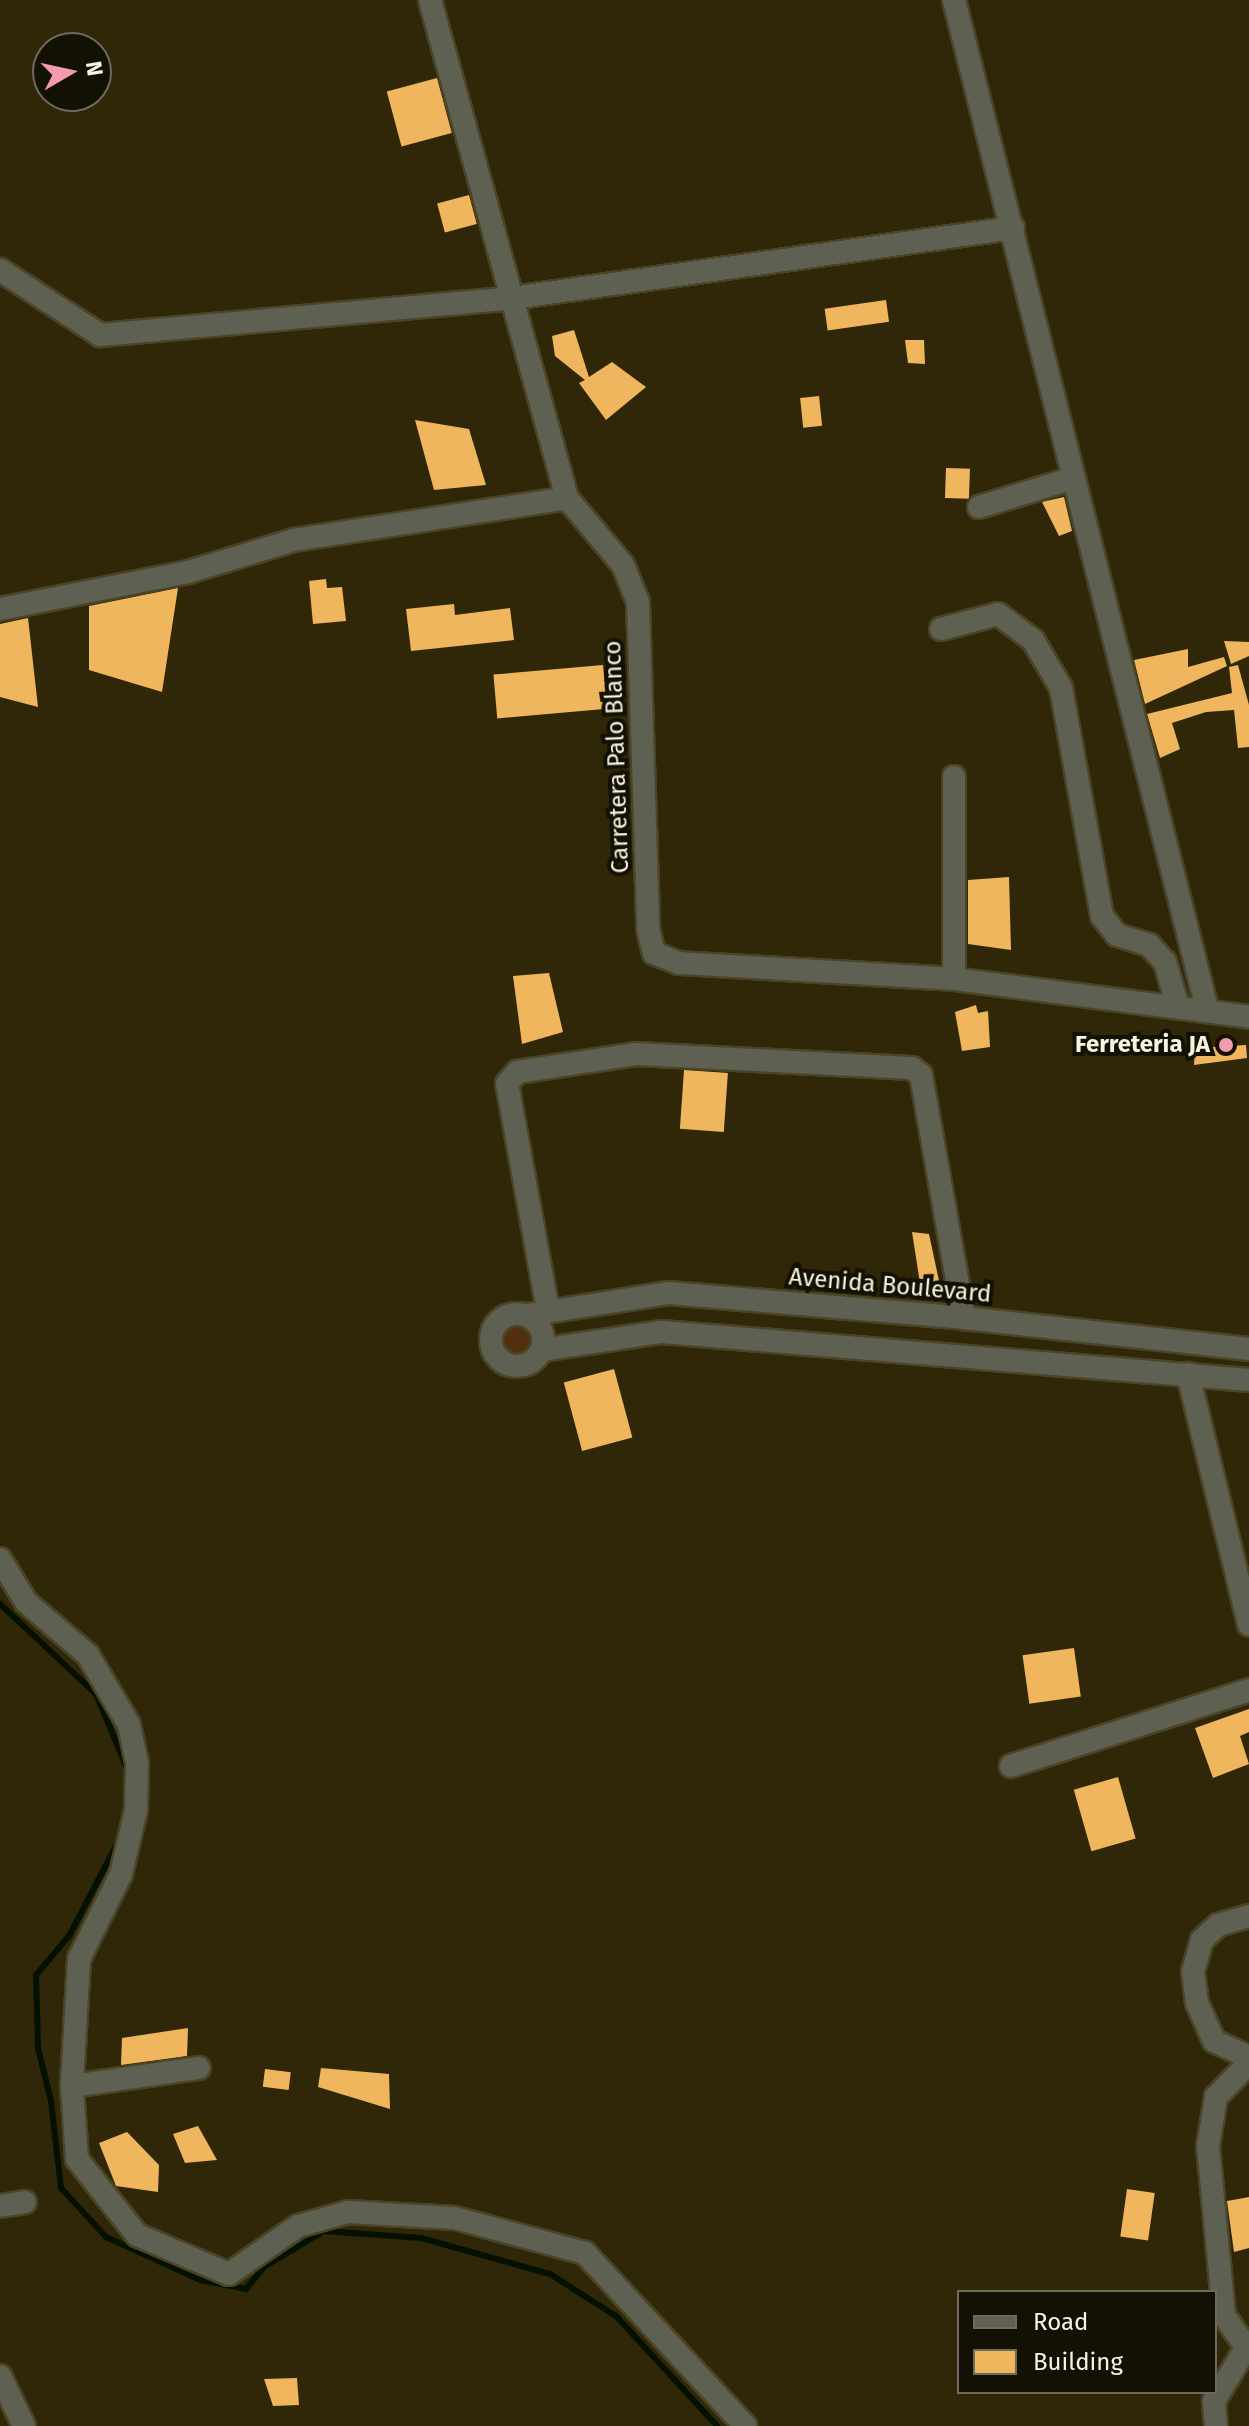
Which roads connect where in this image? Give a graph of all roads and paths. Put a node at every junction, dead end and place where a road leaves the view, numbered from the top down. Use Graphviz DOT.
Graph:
graph roads {
  1 [pos="430,0"];
  2 [pos="954,0"];
  3 [pos="1013,228"];
  4 [pos="0,270"];
  5 [pos="512,298"];
  6 [pos="1074,478"];
  7 [pos="567,498"];
  8 [pos="979,507"];
  9 [pos="0,609"];
  10 [pos="941,629"];
  11 [pos="954,777"];
  12 [pos="954,979"];
  13 [pos="1178,1007"];
  14 [pos="1207,1009"];
  15 [pos="1249,1017"];
  16 [pos="538,1313"];
  17 [pos="964,1318"];
  18 [pos="1249,1349"];
  19 [pos="541,1350"];
  20 [pos="1188,1374"];
  21 [pos="1249,1380"];
  22 [pos="0,1559"];
  23 [pos="1249,1625"];
  24 [pos="1249,1690"];
  25 [pos="1011,1766"];
  26 [pos="1249,1916"];
  27 [pos="1249,2057"];
  28 [pos="1249,2063"];
  29 [pos="199,2068"];
  30 [pos="72,2086"];
  31 [pos="25,2202"];
  32 [pos="0,2206"];
  33 [pos="1246,2344"];
  34 [pos="0,2376"];
  35 [pos="24,2426"];
  36 [pos="745,2426"];
  37 [pos="1216,2426"];
  1 -- 5 [label="street, Carretera Palo Blanco"];
  2 -- 3 [label="street"];
  3 -- 5 [label="street"];
  3 -- 6 [label="street"];
  4 -- 5 [label="street"];
  5 -- 7 [label="street, Carretera Palo Blanco"];
  6 -- 8 [label="street"];
  6 -- 14 [label="street"];
  7 -- 9 [label="street"];
  7 -- 12 [label="street, Carretera Palo Blanco"];
  10 -- 13 [label="street"];
  11 -- 12 [label="street"];
  12 -- 13 [label="street, Carretera Palo Blanco"];
  13 -- 14 [label="street, Carretera Palo Blanco"];
  14 -- 15 [label="street, Carretera Palo Blanco"];
  16 -- 17 [label="street, Avenida Boulevard"];
  16 -- 17 [label="street"];
  16 -- 19 [label="street"];
  16 -- 19 [label="street"];
  17 -- 18 [label="street, Avenida Boulevard"];
  19 -- 20 [label="street"];
  20 -- 21 [label="street"];
  20 -- 23 [label="street"];
  22 -- 30 [label="street"];
  24 -- 25 [label="street"];
  26 -- 27 [label="street"];
  28 -- 33 [label="street"];
  29 -- 30 [label="street"];
  30 -- 36 [label="street"];
  31 -- 32 [label="street"];
  33 -- 37 [label="street"];
  34 -- 35 [label="street"];
}
